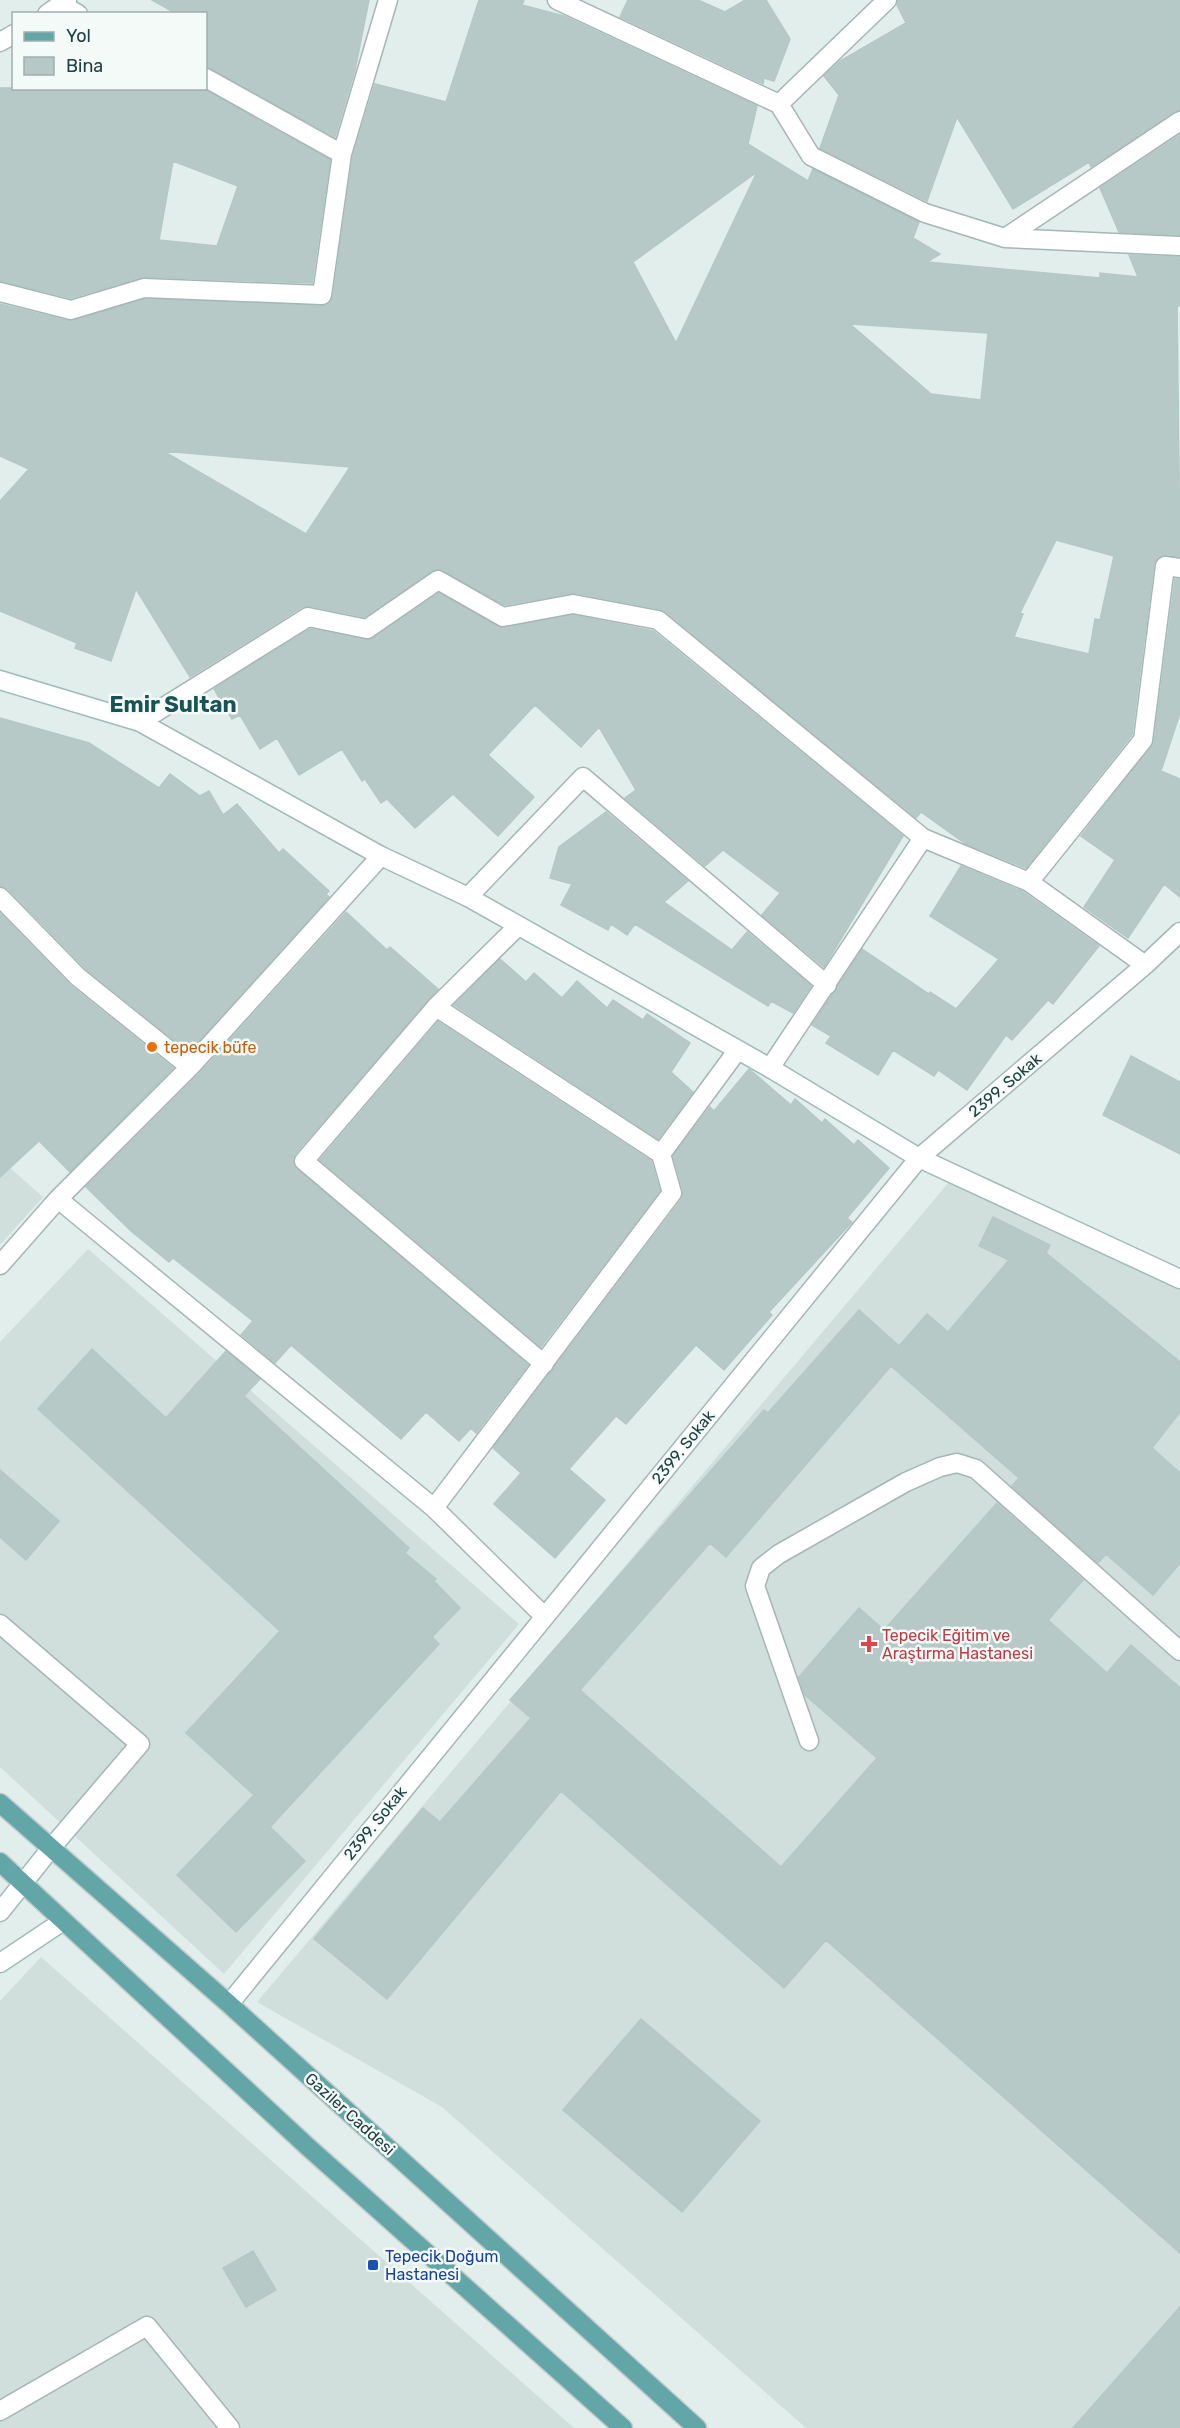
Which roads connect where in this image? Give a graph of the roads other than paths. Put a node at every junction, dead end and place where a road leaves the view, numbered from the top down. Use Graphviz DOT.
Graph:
graph roads {
  1 [pos="388,0"];
  2 [pos="557,0"];
  3 [pos="887,0"];
  4 [pos="58,6"];
  5 [pos="73,12"];
  6 [pos="207,79"];
  7 [pos="779,104"];
  8 [pos="1180,121"];
  9 [pos="342,154"];
  10 [pos="1005,237"];
  11 [pos="1180,246"];
  12 [pos="0,292"];
  13 [pos="1180,568"];
  14 [pos="0,680"];
  15 [pos="140,722"];
  16 [pos="923,838"];
  17 [pos="381,856"];
  18 [pos="1029,882"];
  19 [pos="0,897"];
  20 [pos="468,897"];
  21 [pos="517,927"];
  22 [pos="1180,932"];
  23 [pos="1145,965"];
  24 [pos="827,985"];
  25 [pos="435,1007"];
  26 [pos="737,1051"];
  27 [pos="190,1067"];
  28 [pos="770,1068"];
  29 [pos="661,1154"];
  30 [pos="919,1158"];
  31 [pos="58,1199"];
  32 [pos="0,1265"];
  33 [pos="1180,1279"];
  34 [pos="544,1364"];
  35 [pos="434,1508"];
  36 [pos="544,1616"];
  37 [pos="0,1624"];
  38 [pos="1180,1650"];
  39 [pos="808,1742"];
  40 [pos="0,1803"];
  41 [pos="52,1847"];
  42 [pos="0,1862"];
  43 [pos="23,1882"];
  44 [pos="0,1912"];
  45 [pos="63,1921"];
  46 [pos="0,1963"];
  47 [pos="229,2004"];
  48 [pos="0,2411"];
  49 [pos="230,2428"];
  50 [pos="623,2428"];
  51 [pos="697,2428"];
  1 -- 9 [label="street"];
  2 -- 7 [label="street"];
  3 -- 7 [label="street"];
  4 -- 5 [label="street"];
  6 -- 9 [label="street"];
  7 -- 10 [label="street"];
  8 -- 10 [label="street"];
  9 -- 12 [label="street"];
  10 -- 11 [label="street"];
  13 -- 18 [label="street"];
  14 -- 15 [label="street"];
  15 -- 16 [label="street"];
  15 -- 17 [label="street"];
  16 -- 18 [label="street"];
  16 -- 24 [label="street"];
  17 -- 20 [label="street"];
  17 -- 27 [label="street"];
  18 -- 23 [label="street"];
  19 -- 27 [label="street"];
  20 -- 21 [label="street"];
  20 -- 24 [label="street"];
  21 -- 25 [label="street"];
  21 -- 26 [label="street"];
  22 -- 23 [label="street, 2399. Sokak"];
  23 -- 30 [label="street, 2399. Sokak"];
  24 -- 28 [label="street"];
  25 -- 29 [label="street"];
  25 -- 34 [label="street"];
  26 -- 28 [label="street"];
  26 -- 29 [label="street"];
  27 -- 31 [label="street"];
  28 -- 30 [label="street"];
  29 -- 34 [label="street"];
  30 -- 33 [label="street"];
  30 -- 36 [label="street, 2399. Sokak"];
  31 -- 32 [label="street"];
  31 -- 35 [label="street"];
  34 -- 35 [label="street"];
  35 -- 36 [label="street"];
  36 -- 47 [label="street, 2399. Sokak"];
  37 -- 41 [label="street"];
  38 -- 39 [label="street"];
  40 -- 41 [label="main road, Gaziler Caddesi"];
  41 -- 43 [label="street"];
  41 -- 47 [label="main road, Gaziler Caddesi"];
  42 -- 43 [label="main road"];
  43 -- 44 [label="street"];
  43 -- 45 [label="main road"];
  45 -- 46 [label="street"];
  45 -- 50 [label="main road"];
  47 -- 51 [label="main road, Gaziler Caddesi"];
  48 -- 49 [label="street"];
}
